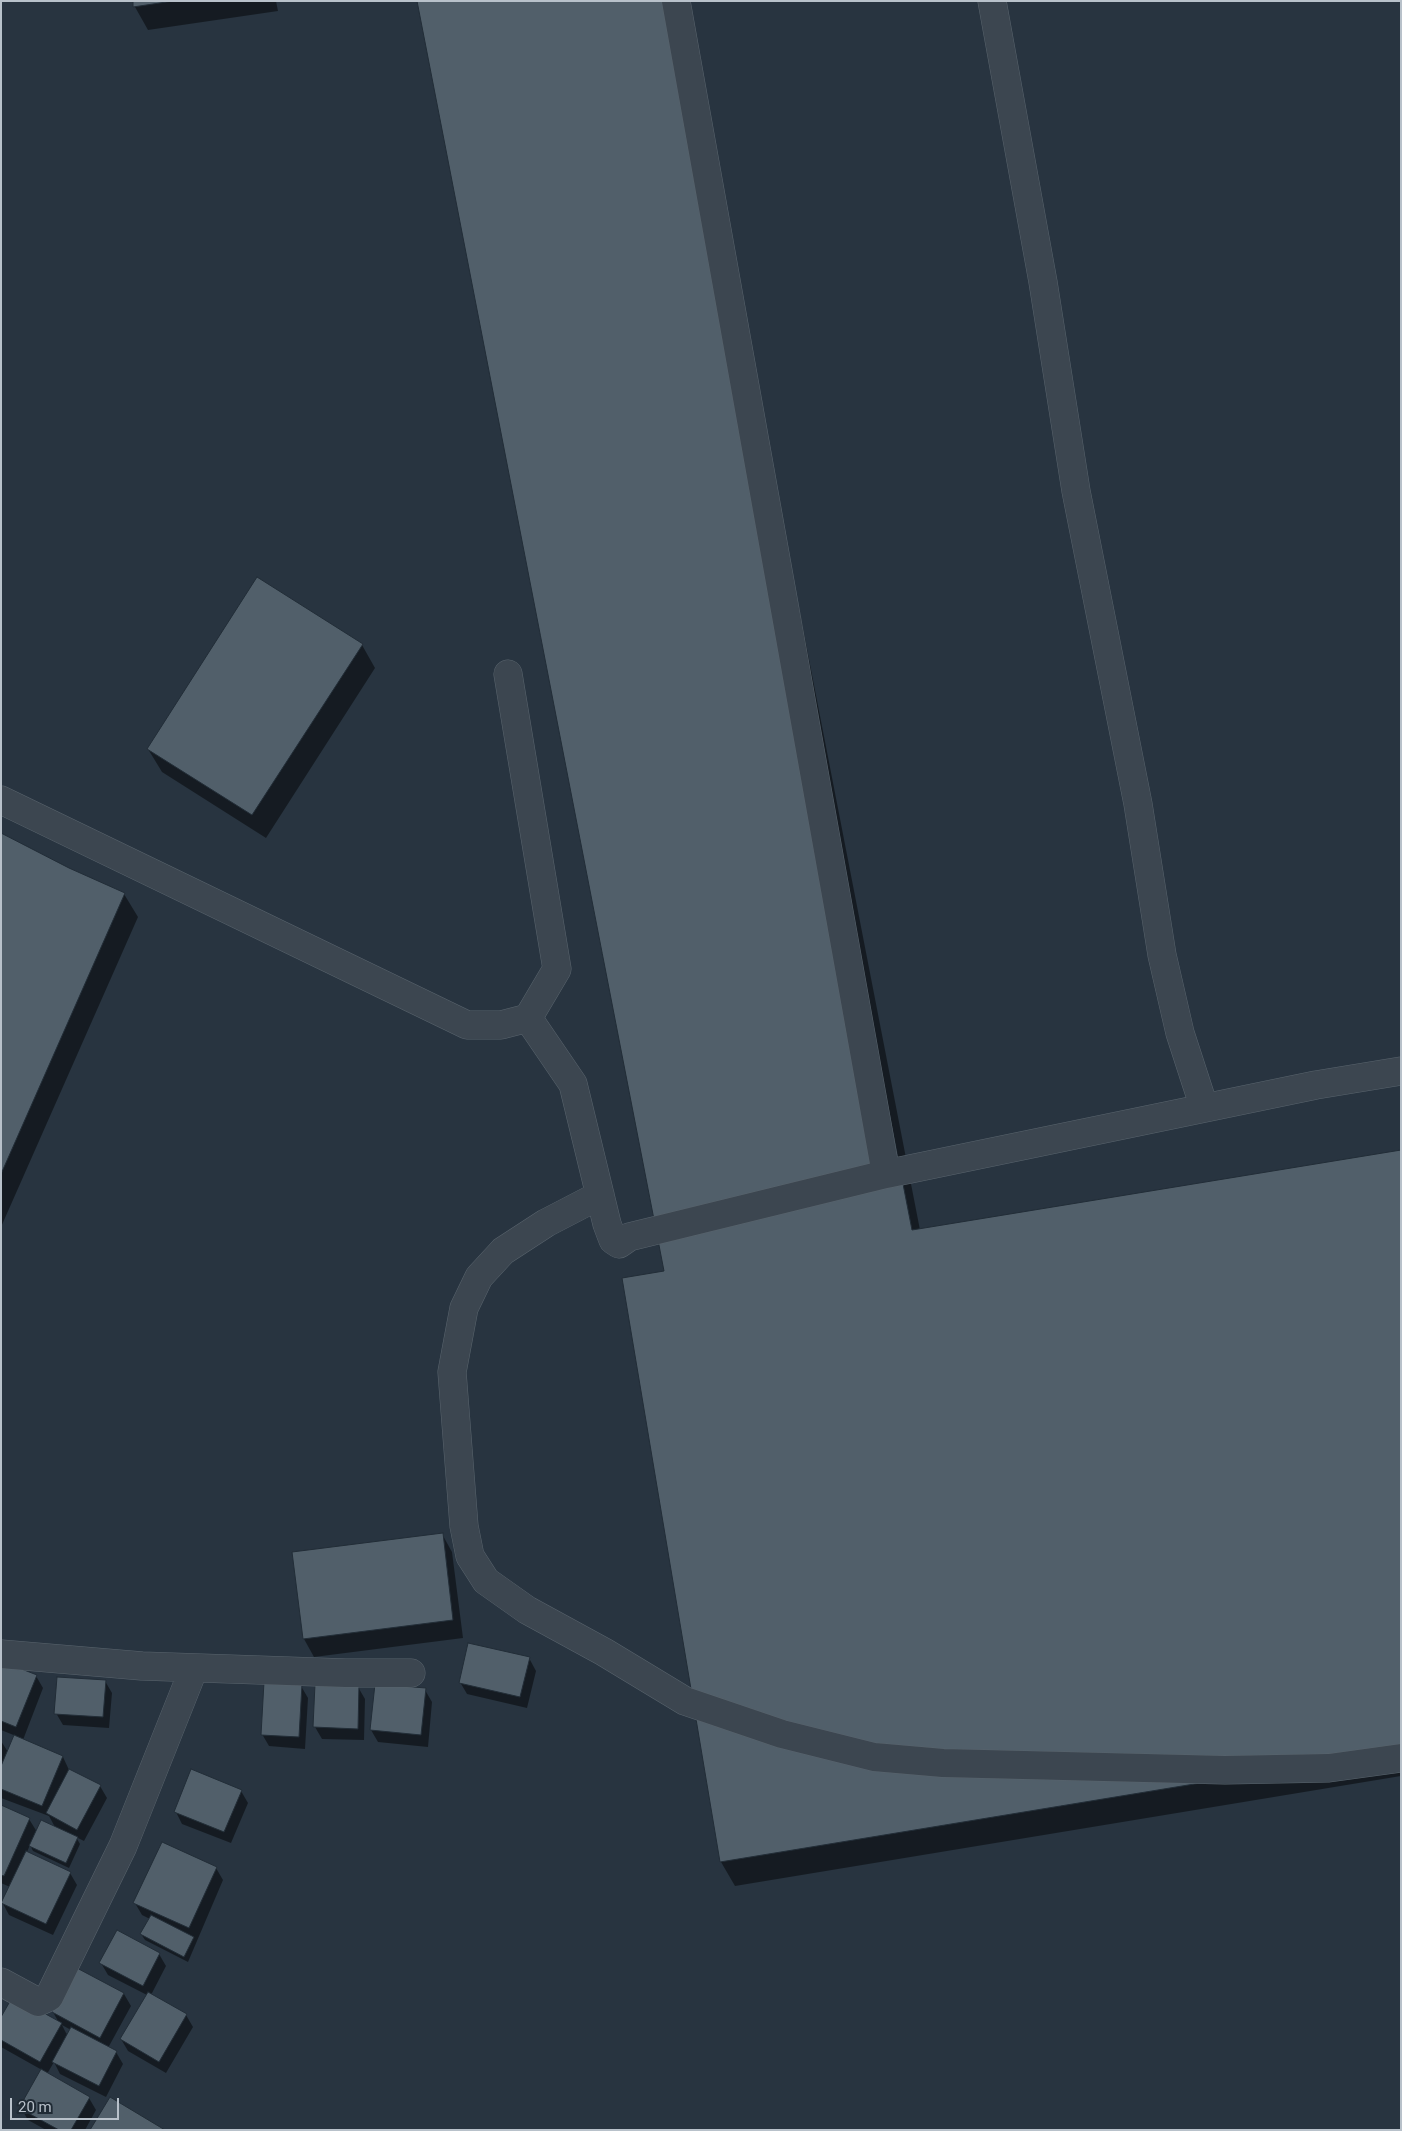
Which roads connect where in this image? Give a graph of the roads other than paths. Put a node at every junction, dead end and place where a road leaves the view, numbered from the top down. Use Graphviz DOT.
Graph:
graph roads {
  1 [pos="676,1"];
  2 [pos="992,1"];
  3 [pos="508,674"];
  4 [pos="1,800"];
  5 [pos="528,1018"];
  6 [pos="1401,1071"];
  7 [pos="1204,1107"];
  8 [pos="886,1174"];
  9 [pos="600,1195"];
  10 [pos="1,1654"];
  11 [pos="194,1668"];
  12 [pos="411,1673"];
  13 [pos="1401,1758"];
  14 [pos="1,1982"];
  1 -- 8 [label="street"];
  2 -- 7 [label="street"];
  3 -- 5 [label="street"];
  4 -- 5 [label="street"];
  5 -- 9 [label="street"];
  6 -- 7 [label="street"];
  7 -- 8 [label="street"];
  8 -- 9 [label="street"];
  9 -- 13 [label="street"];
  10 -- 11 [label="street"];
  11 -- 12 [label="street"];
  11 -- 14 [label="street"];
}
